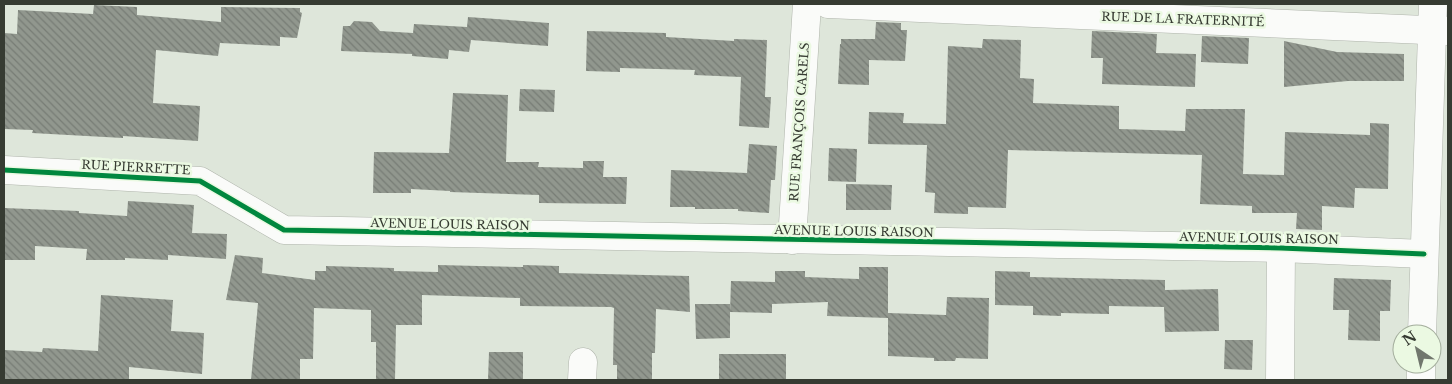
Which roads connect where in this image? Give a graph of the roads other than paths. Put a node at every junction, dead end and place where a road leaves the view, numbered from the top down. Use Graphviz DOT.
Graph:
graph roads {
  1 [pos="807,4"];
  2 [pos="828,4"];
  3 [pos="1314,14"];
  4 [pos="1438,22"];
  5 [pos="4,170"];
  6 [pos="284,230"];
  7 [pos="792,240"];
  8 [pos="1281,248"];
  9 [pos="1424,254"];
  10 [pos="1422,324"];
  11 [pos="1280,380"];
  1 -- 7 [label="street, RUE FRANÇOIS CARELS"];
  2 -- 3 [label="street, RUE DE LA FRATERNITÉ"];
  3 -- 4 [label="street, RUE DE LA FRATERNITÉ"];
  4 -- 9 [label="street"];
  5 -- 6 [label="street, RUE PIERRETTE"];
  6 -- 7 [label="street, AVENUE LOUIS RAISON"];
  7 -- 8 [label="street, AVENUE LOUIS RAISON"];
  8 -- 9 [label="street, AVENUE LOUIS RAISON"];
  8 -- 11 [label="street"];
  9 -- 10 [label="street"];
}
